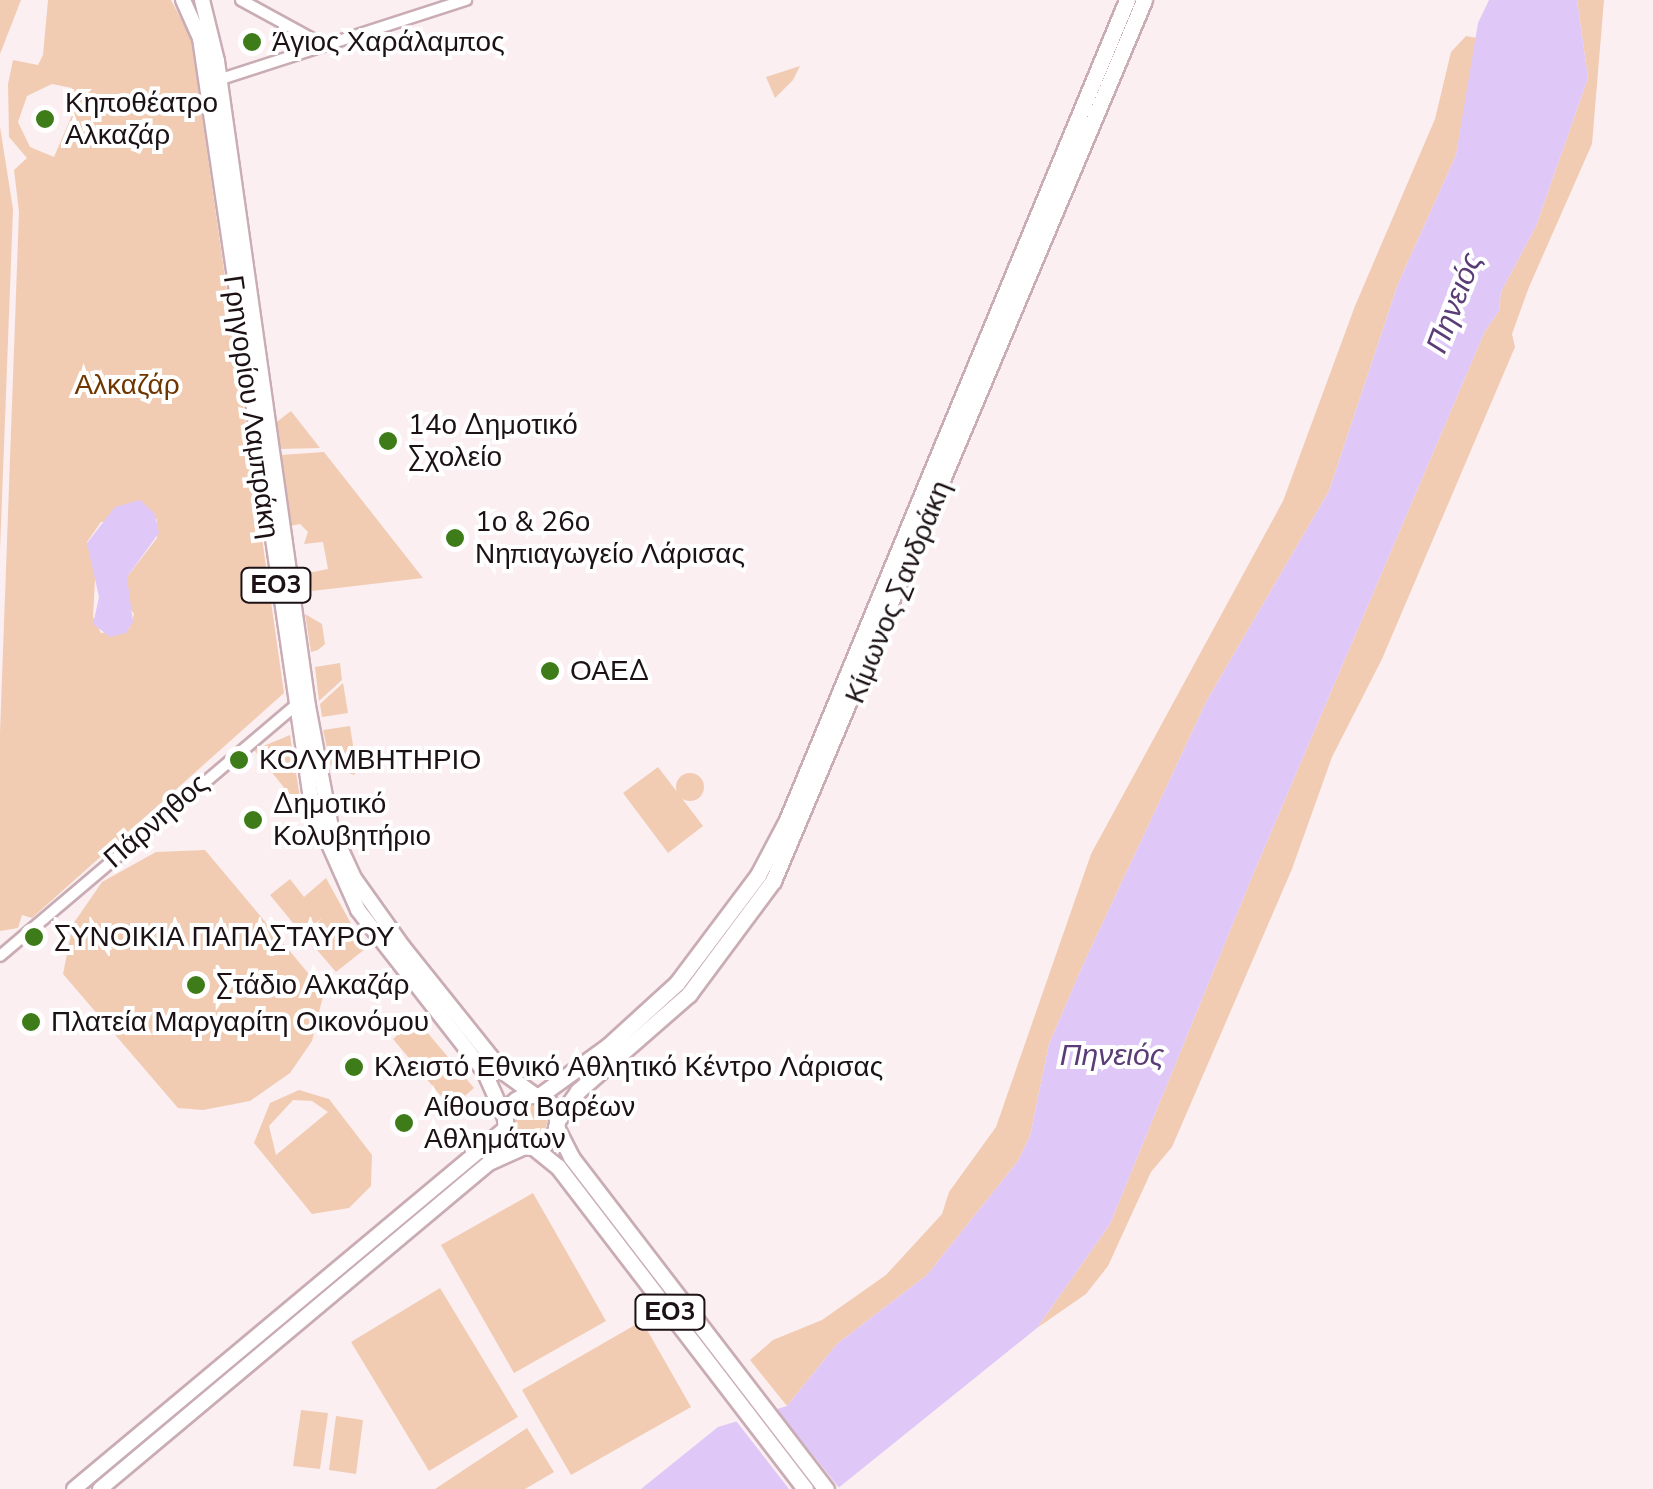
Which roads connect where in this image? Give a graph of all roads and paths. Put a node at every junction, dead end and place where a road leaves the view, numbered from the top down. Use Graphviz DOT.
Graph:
graph roads {
  1 [pos="183,0"];
  2 [pos="202,0"];
  3 [pos="241,0"];
  4 [pos="466,0"];
  5 [pos="1127,0"];
  6 [pos="1144,0"];
  7 [pos="320,43"];
  8 [pos="212,81"];
  9 [pos="296,703"];
  10 [pos="0,956"];
  11 [pos="537,1095"];
  12 [pos="506,1123"];
  13 [pos="556,1124"];
  14 [pos="529,1146"];
  15 [pos="624,1240"];
  16 [pos="728,1374"];
  17 [pos="74,1489"];
  18 [pos="100,1489"];
  19 [pos="806,1489"];
  20 [pos="826,1489"];
  1 -- 8 [label="main road, Γρηγορίου Λαμπράκη / ΕΟ3"];
  2 -- 8 [label="main road, Γρηγορίου Λαμπράκη / ΕΟ3"];
  3 -- 7 [label="street"];
  4 -- 7 [label="street"];
  5 -- 11 [label="highway, Κίμωνος Σανδράκη"];
  6 -- 13 [label="highway, Κίμωνος Σανδράκη"];
  7 -- 8 [label="street"];
  8 -- 9 [label="main road, Γρηγορίου Λαμπράκη / ΕΟ3"];
  9 -- 10 [label="street, Πάρνηθος"];
  9 -- 11 [label="main road, Γρηγορίου Λαμπράκη / ΕΟ3"];
  9 -- 12 [label="main road, Γρηγορίου Λαμπράκη / ΕΟ3"];
  11 -- 12 [label="highway"];
  11 -- 13 [label="highway, ΕΟ3"];
  12 -- 14 [label="highway, ΕΟ3"];
  12 -- 17 [label="main road"];
  13 -- 14 [label="highway"];
  13 -- 15 [label="highway, ΕΟ3"];
  14 -- 15 [label="highway, ΕΟ3"];
  14 -- 18 [label="main road"];
  15 -- 16 [label="highway, ΕΟ3"];
  16 -- 19 [label="highway, ΕΟ3"];
  16 -- 20 [label="highway, ΕΟ3"];
}
